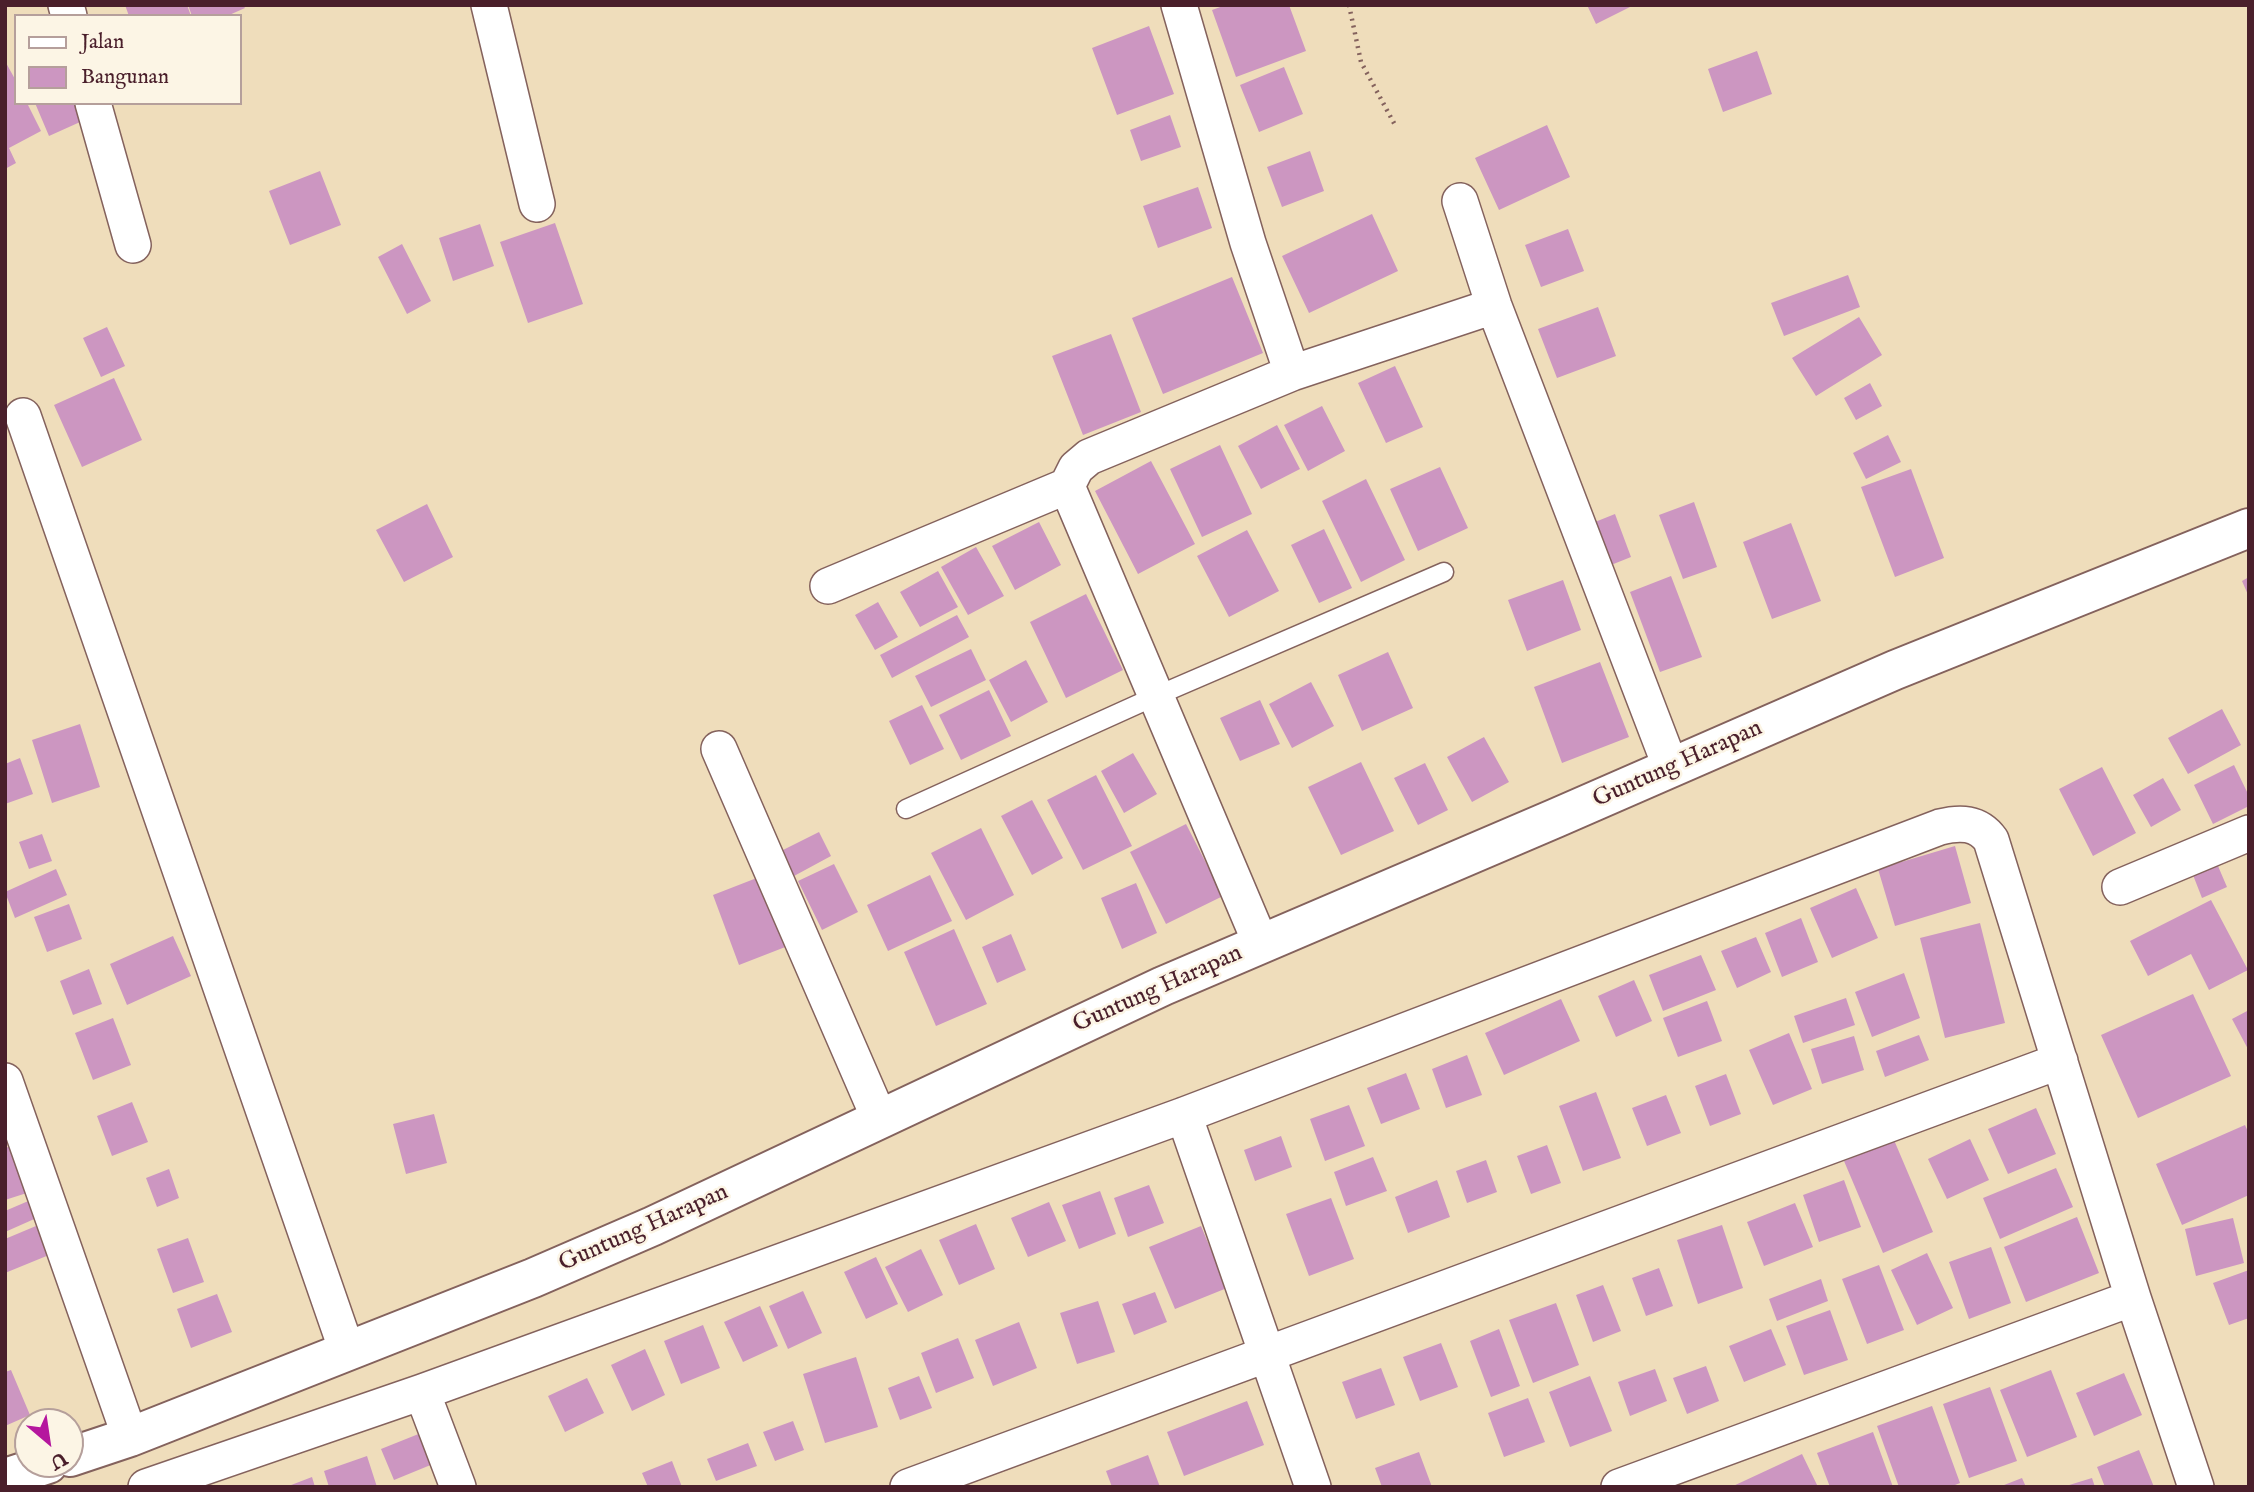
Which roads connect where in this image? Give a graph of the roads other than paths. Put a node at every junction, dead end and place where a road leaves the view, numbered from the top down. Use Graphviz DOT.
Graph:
graph roads {
  1 [pos="489,5"];
  2 [pos="1179,5"];
  3 [pos="94,105"];
  4 [pos="1460,201"];
  5 [pos="537,204"];
  6 [pos="133,245"];
  7 [pos="1494,306"];
  8 [pos="1292,373"];
  9 [pos="23,416"];
  10 [pos="1067,486"];
  11 [pos="2249,528"];
  12 [pos="1444,572"];
  13 [pos="828,586"];
  14 [pos="1156,696"];
  15 [pos="719,748"];
  16 [pos="1671,768"];
  17 [pos="906,809"];
  18 [pos="2249,833"];
  19 [pos="2120,887"];
  20 [pos="1261,944"];
  21 [pos="2060,1061"];
  22 [pos="5,1081"];
  23 [pos="1184,1115"];
  24 [pos="880,1120"];
  25 [pos="2133,1298"];
  26 [pos="348,1351"];
  27 [pos="1266,1353"];
  28 [pos="422,1392"];
  29 [pos="130,1437"];
  30 [pos="84,1452"];
  31 [pos="146,1487"];
  32 [pos="458,1487"];
  33 [pos="908,1487"];
  34 [pos="1312,1487"];
  35 [pos="1619,1487"];
  36 [pos="2196,1487"];
  1 -- 5 [label="street"];
  2 -- 8 [label="street"];
  3 -- 6 [label="street"];
  4 -- 7 [label="street"];
  7 -- 8 [label="street"];
  7 -- 16 [label="street"];
  8 -- 10 [label="street"];
  9 -- 26 [label="street"];
  10 -- 13 [label="street"];
  10 -- 14 [label="street"];
  11 -- 16 [label="street, Guntung Harapan"];
  12 -- 14 [label="lane"];
  14 -- 17 [label="lane"];
  14 -- 20 [label="street"];
  15 -- 24 [label="street"];
  16 -- 20 [label="street, Guntung Harapan"];
  18 -- 19 [label="street"];
  20 -- 24 [label="street, Guntung Harapan"];
  21 -- 23 [label="street"];
  21 -- 25 [label="street"];
  21 -- 27 [label="street"];
  22 -- 29 [label="street"];
  23 -- 27 [label="street"];
  23 -- 28 [label="street"];
  24 -- 26 [label="street, Guntung Harapan"];
  25 -- 35 [label="street"];
  25 -- 36 [label="street"];
  26 -- 29 [label="street, Guntung Harapan"];
  27 -- 33 [label="street"];
  27 -- 34 [label="street"];
  28 -- 31 [label="street"];
  28 -- 32 [label="street"];
  29 -- 30 [label="street, Guntung Harapan"];
}
